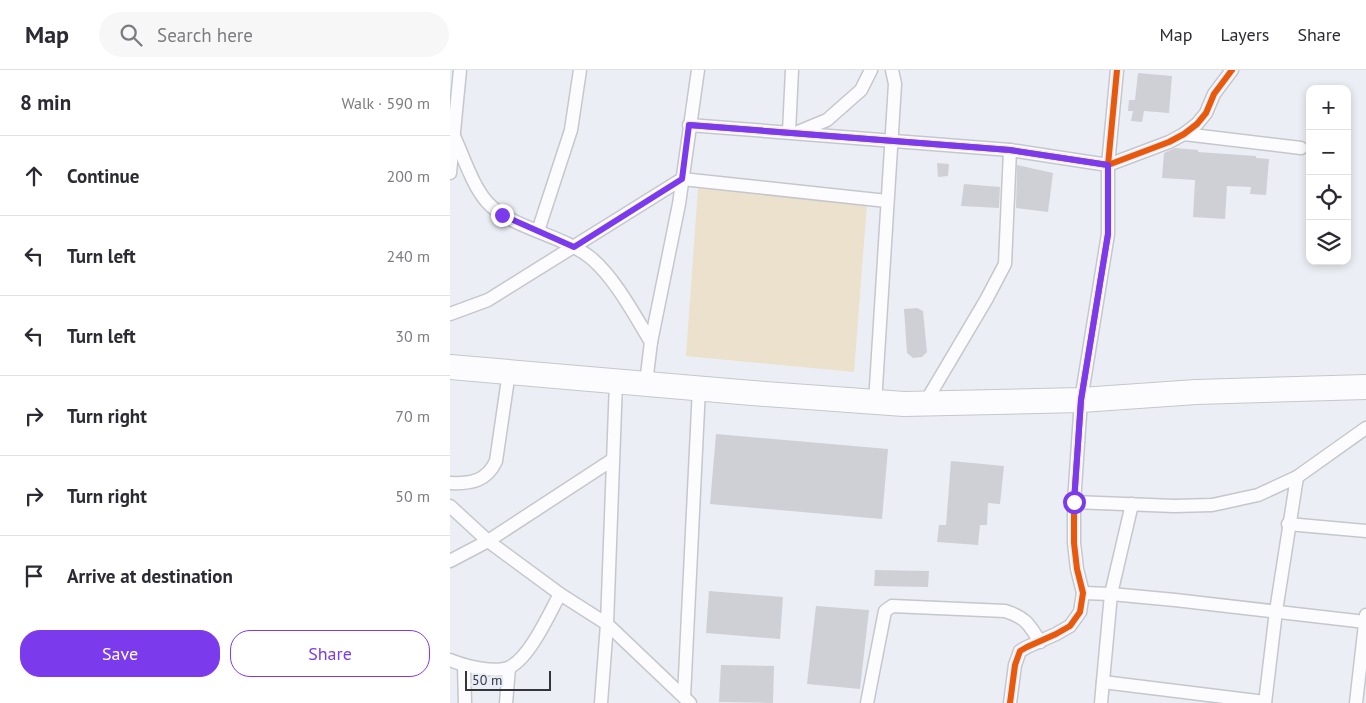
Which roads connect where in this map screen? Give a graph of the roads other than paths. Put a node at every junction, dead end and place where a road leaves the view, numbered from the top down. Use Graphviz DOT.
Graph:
graph roads {
  1 [pos="460,70"];
  2 [pos="580,70"];
  3 [pos="698,70"];
  4 [pos="792,70"];
  5 [pos="871,70"];
  6 [pos="892,70"];
  7 [pos="1114,70"];
  8 [pos="1232,70"];
  9 [pos="689,125"];
  10 [pos="793,132"];
  11 [pos="453,134"];
  12 [pos="1184,134"];
  13 [pos="891,140"];
  14 [pos="1301,148"];
  15 [pos="1010,150"];
  16 [pos="1108,165"];
  17 [pos="450,173"];
  18 [pos="682,179"];
  19 [pos="887,201"];
  20 [pos="538,231"];
  21 [pos="574,247"];
  22 [pos="450,314"];
  23 [pos="652,342"];
  24 [pos="450,367"];
  25 [pos="509,372"];
  26 [pos="616,382"];
  27 [pos="646,383"];
  28 [pos="1366,387"];
  29 [pos="700,388"];
  30 [pos="1081,400"];
  31 [pos="875,403"];
  32 [pos="926,403"];
  33 [pos="1366,428"];
  34 [pos="612,460"];
  35 [pos="1297,478"];
  36 [pos="450,483"];
  37 [pos="1074,502"];
  38 [pos="1132,504"];
  39 [pos="450,506"];
  40 [pos="1288,524"];
  41 [pos="1366,531"];
  42 [pos="488,542"];
  43 [pos="450,561"];
  44 [pos="1083,593"];
  45 [pos="560,594"];
  46 [pos="1111,594"];
  47 [pos="1276,611"];
  48 [pos="1366,619"];
  49 [pos="607,624"];
  50 [pos="1040,642"];
  51 [pos="450,660"];
  52 [pos="464,665"];
  53 [pos="509,668"];
  54 [pos="1103,682"];
  55 [pos="1193,698"];
  56 [pos="687,700"];
  57 [pos="1265,702"];
  58 [pos="465,703"];
  59 [pos="506,703"];
  60 [pos="601,703"];
  61 [pos="867,703"];
  62 [pos="1010,703"];
  63 [pos="1101,703"];
  64 [pos="1356,703"];
  1 -- 11 [label="street"];
  2 -- 20 [label="street"];
  3 -- 9 [label="street"];
  4 -- 10 [label="street"];
  5 -- 10 [label="street"];
  6 -- 13 [label="street"];
  7 -- 16 [label="street"];
  8 -- 12 [label="street"];
  9 -- 10 [label="street"];
  9 -- 18 [label="street"];
  10 -- 13 [label="street"];
  11 -- 17 [label="street"];
  11 -- 20 [label="street"];
  12 -- 14 [label="street"];
  12 -- 16 [label="street"];
  13 -- 15 [label="street"];
  13 -- 19 [label="street"];
  15 -- 16 [label="street"];
  15 -- 32 [label="street"];
  16 -- 30 [label="street"];
  18 -- 19 [label="street"];
  18 -- 21 [label="street"];
  18 -- 23 [label="street"];
  19 -- 31 [label="street"];
  20 -- 21 [label="street"];
  21 -- 22 [label="street"];
  21 -- 23 [label="street"];
  23 -- 27 [label="street"];
  24 -- 25 [label="highway"];
  25 -- 26 [label="highway"];
  25 -- 36 [label="street"];
  26 -- 27 [label="highway"];
  26 -- 34 [label="street"];
  27 -- 29 [label="highway"];
  28 -- 30 [label="highway"];
  29 -- 31 [label="highway"];
  29 -- 56 [label="street"];
  30 -- 32 [label="highway"];
  30 -- 37 [label="street"];
  31 -- 32 [label="highway"];
  33 -- 35 [label="street"];
  34 -- 42 [label="street"];
  34 -- 49 [label="street"];
  35 -- 38 [label="street"];
  35 -- 40 [label="street"];
  37 -- 38 [label="street"];
  37 -- 44 [label="street"];
  38 -- 46 [label="street"];
  39 -- 42 [label="street"];
  40 -- 41 [label="street"];
  40 -- 47 [label="street"];
  42 -- 43 [label="street"];
  42 -- 45 [label="street"];
  44 -- 46 [label="street"];
  44 -- 50 [label="street"];
  45 -- 49 [label="street"];
  45 -- 53 [label="street"];
  46 -- 47 [label="street"];
  46 -- 54 [label="street"];
  47 -- 48 [label="street"];
  47 -- 57 [label="street"];
  48 -- 64 [label="street"];
  49 -- 56 [label="street"];
  49 -- 60 [label="street"];
  50 -- 61 [label="street"];
  50 -- 62 [label="street"];
  51 -- 52 [label="street"];
  52 -- 53 [label="street"];
  52 -- 58 [label="street"];
  53 -- 59 [label="street"];
  54 -- 55 [label="street"];
  54 -- 63 [label="street"];
  55 -- 57 [label="street"];
}
